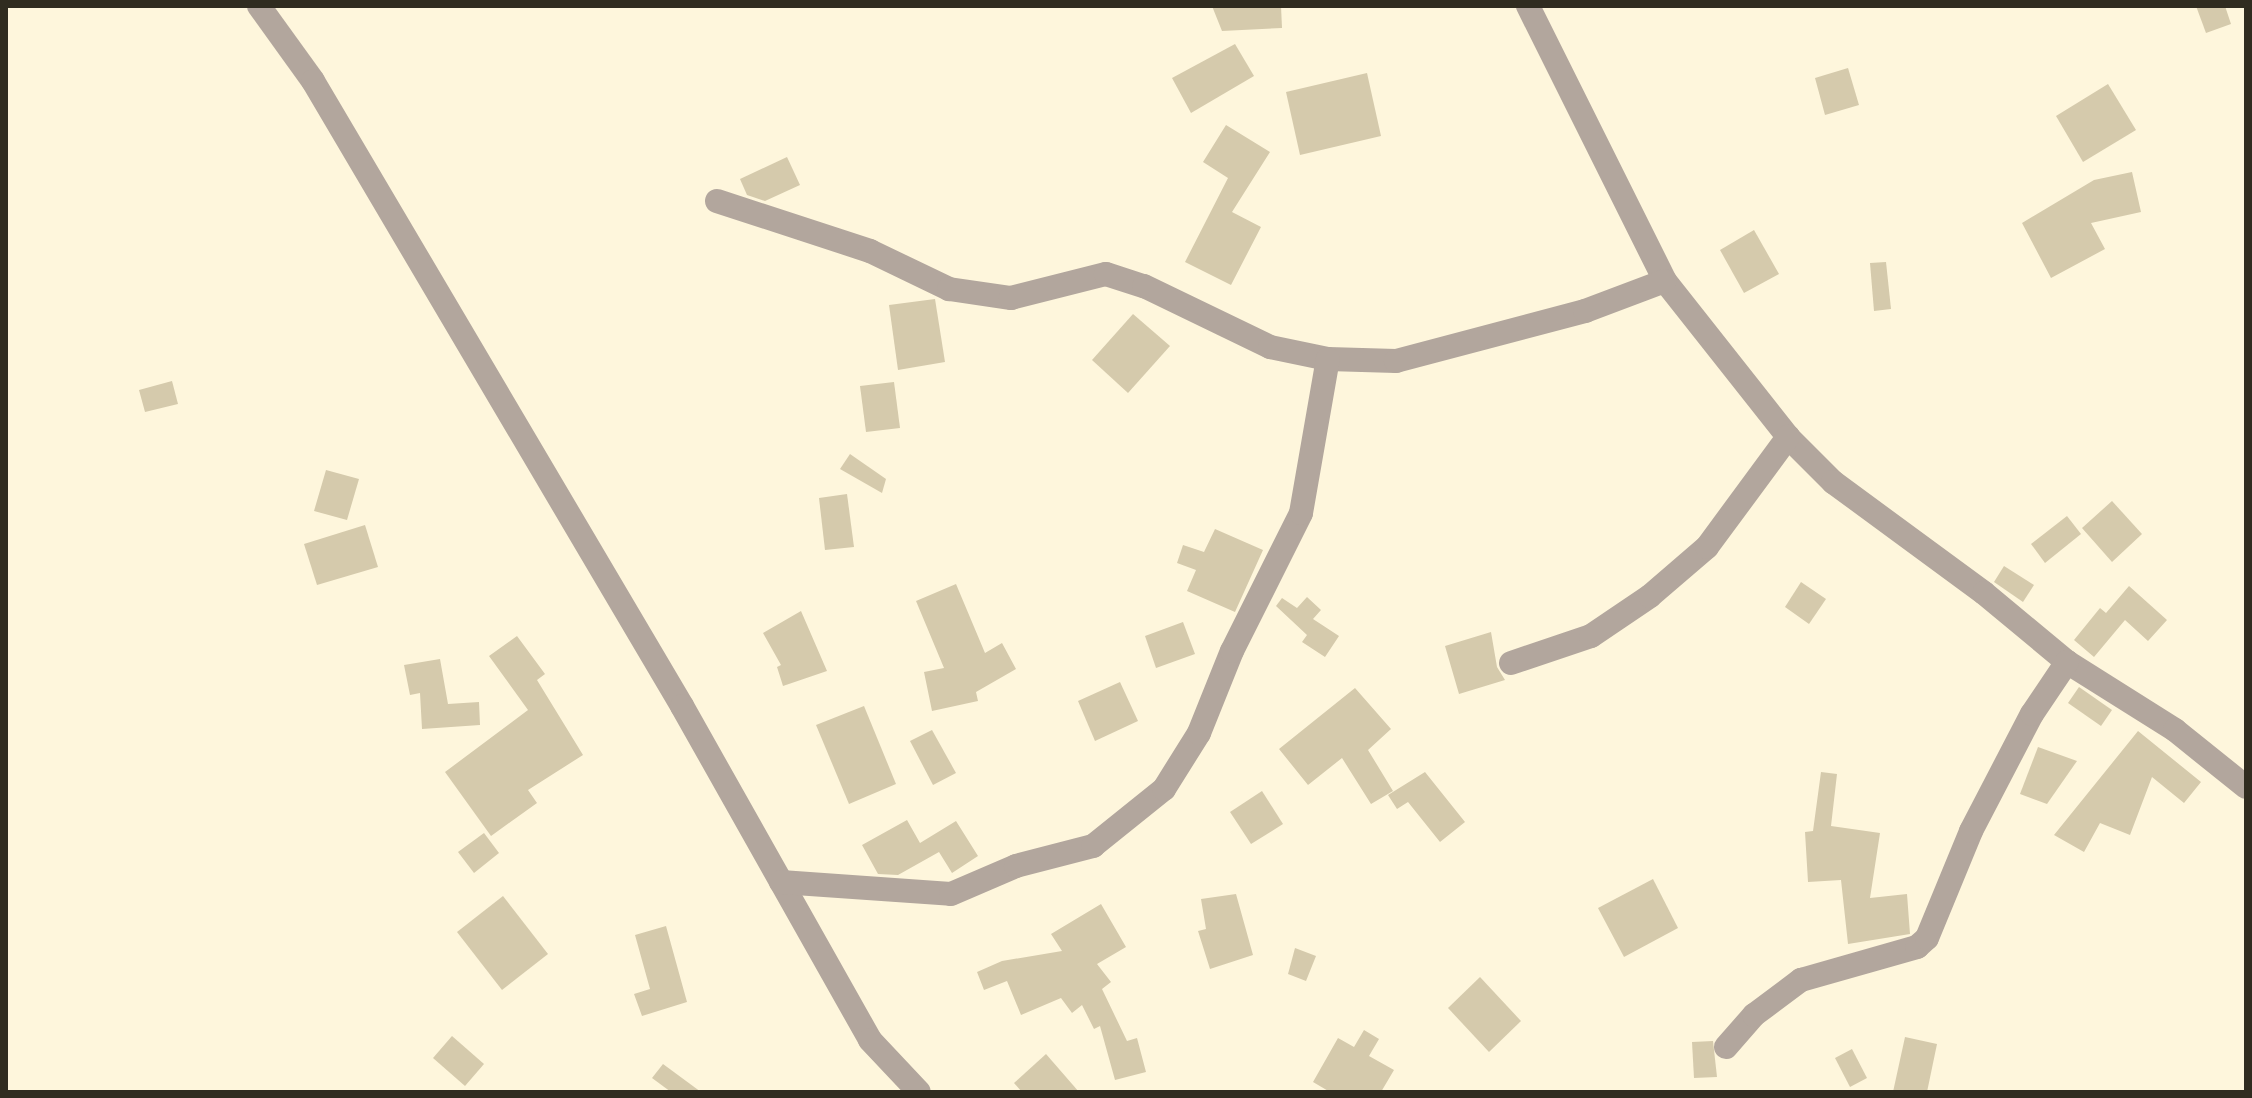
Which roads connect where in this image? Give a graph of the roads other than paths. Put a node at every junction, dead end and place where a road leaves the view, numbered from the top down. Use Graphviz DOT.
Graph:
graph roads {
  1 [pos="259,6"];
  2 [pos="1528,6"];
  3 [pos="717,201"];
  4 [pos="1665,281"];
  5 [pos="1328,359"];
  6 [pos="1788,437"];
  7 [pos="2067,662"];
  8 [pos="1511,663"];
  9 [pos="2246,787"];
  10 [pos="781,882"];
  11 [pos="1726,1047"];
  12 [pos="919,1092"];
  1 -- 10 [label="street"];
  2 -- 4 [label="street"];
  3 -- 5 [label="street"];
  4 -- 5 [label="street"];
  4 -- 6 [label="street"];
  5 -- 10 [label="street"];
  6 -- 7 [label="street"];
  6 -- 8 [label="street"];
  7 -- 9 [label="street"];
  7 -- 11 [label="street"];
  10 -- 12 [label="street"];
}
